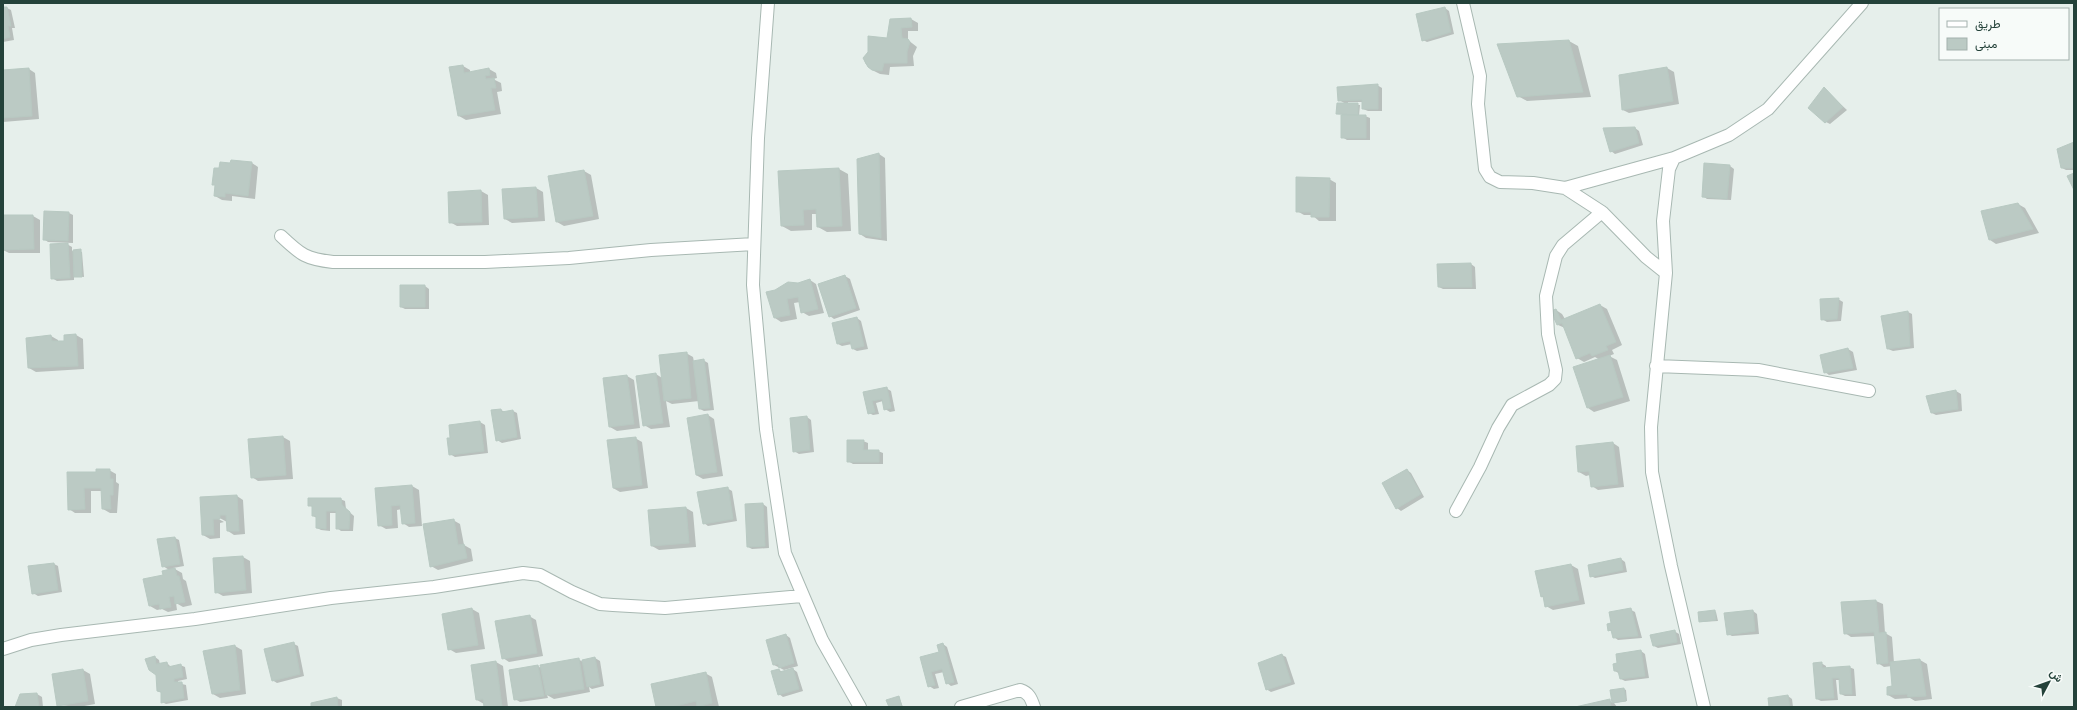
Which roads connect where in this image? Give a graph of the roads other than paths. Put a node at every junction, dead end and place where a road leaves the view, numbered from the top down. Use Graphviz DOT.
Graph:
graph roads {
  1 [pos="768,3"];
  2 [pos="1463,3"];
  3 [pos="1862,3"];
  4 [pos="1674,158"];
  5 [pos="1566,188"];
  6 [pos="1602,212"];
  7 [pos="281,236"];
  8 [pos="754,244"];
  9 [pos="1666,273"];
  10 [pos="1656,366"];
  11 [pos="1869,391"];
  12 [pos="1456,511"];
  13 [pos="802,596"];
  14 [pos="3,649"];
  15 [pos="860,707"];
  16 [pos="961,707"];
  17 [pos="1034,707"];
  18 [pos="1704,707"];
  1 -- 8 [label="street"];
  2 -- 5 [label="street"];
  3 -- 4 [label="street"];
  4 -- 5 [label="street"];
  4 -- 9 [label="street"];
  5 -- 6 [label="street"];
  6 -- 9 [label="street"];
  6 -- 12 [label="street"];
  7 -- 8 [label="street"];
  8 -- 13 [label="street"];
  9 -- 10 [label="street"];
  10 -- 11 [label="street"];
  10 -- 18 [label="street"];
  13 -- 14 [label="street"];
  13 -- 15 [label="street"];
  16 -- 17 [label="street"];
}
